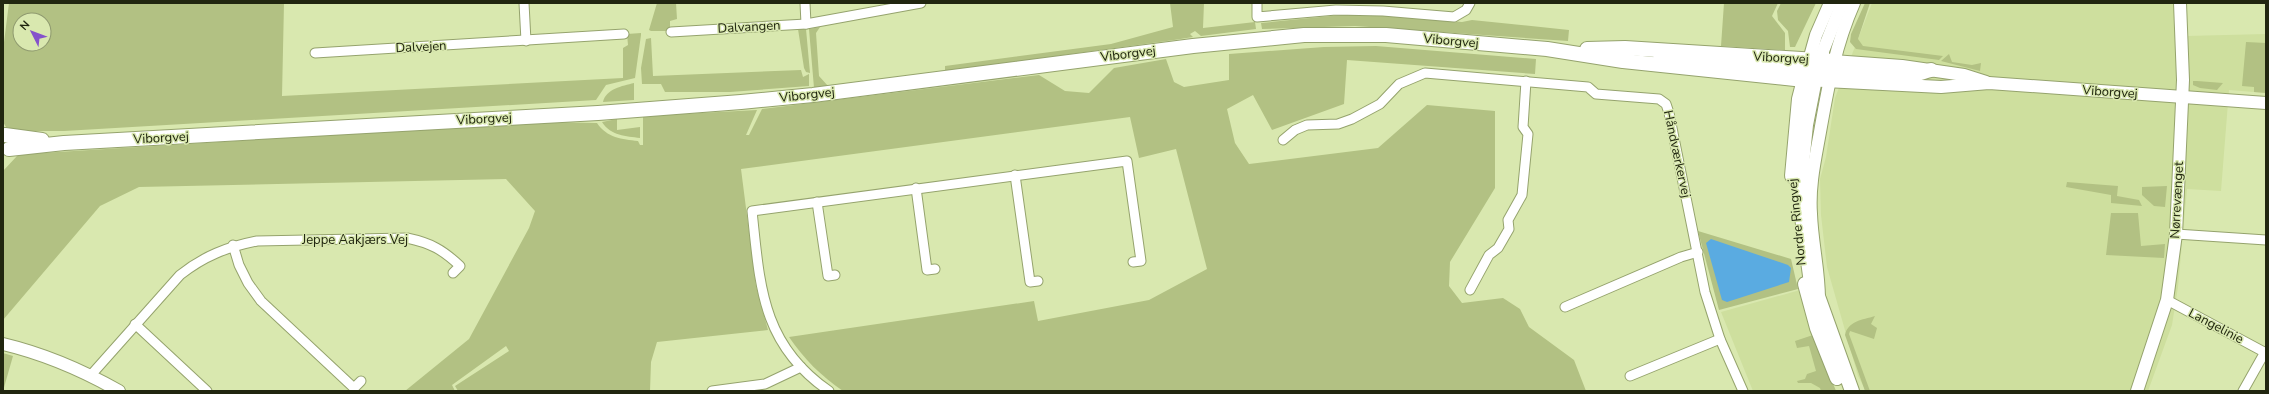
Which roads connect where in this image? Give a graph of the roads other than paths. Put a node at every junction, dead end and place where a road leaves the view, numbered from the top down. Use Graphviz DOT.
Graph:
graph roads {
  1 [pos="524,3"];
  2 [pos="805,3"];
  3 [pos="921,3"];
  4 [pos="1257,3"];
  5 [pos="1470,3"];
  6 [pos="1830,3"];
  7 [pos="1842,3"];
  8 [pos="1854,3"];
  9 [pos="2180,3"];
  10 [pos="806,24"];
  11 [pos="671,32"];
  12 [pos="624,34"];
  13 [pos="526,41"];
  14 [pos="1547,49"];
  15 [pos="315,53"];
  16 [pos="1931,70"];
  17 [pos="1819,71"];
  18 [pos="1526,81"];
  19 [pos="1989,83"];
  20 [pos="2182,96"];
  21 [pos="2266,103"];
  22 [pos="4,134"];
  23 [pos="1283,140"];
  24 [pos="64,143"];
  25 [pos="6,155"];
  26 [pos="1015,175"];
  27 [pos="916,188"];
  28 [pos="817,202"];
  29 [pos="2176,234"];
  30 [pos="2266,240"];
  31 [pos="233,245"];
  32 [pos="1698,252"];
  33 [pos="1133,262"];
  34 [pos="935,269"];
  35 [pos="453,273"];
  36 [pos="835,275"];
  37 [pos="1038,281"];
  38 [pos="1470,290"];
  39 [pos="2167,300"];
  40 [pos="1565,307"];
  41 [pos="135,324"];
  42 [pos="1720,339"];
  43 [pos="3,344"];
  44 [pos="2265,352"];
  45 [pos="801,368"];
  46 [pos="91,375"];
  47 [pos="1630,376"];
  48 [pos="361,381"];
  49 [pos="107,388"];
  50 [pos="119,391"];
  51 [pos="207,391"];
  52 [pos="712,391"];
  53 [pos="829,391"];
  54 [pos="1743,391"];
  55 [pos="1843,391"];
  56 [pos="1852,391"];
  57 [pos="2137,391"];
  58 [pos="2243,391"];
  1 -- 13 [label="street"];
  2 -- 10 [label="street"];
  3 -- 10 [label="street, Dalvangen"];
  4 -- 5 [label="street"];
  6 -- 17 [label="street, Nordre Ringvej"];
  7 -- 17 [label="street"];
  8 -- 17 [label="street, Nordre Ringvej"];
  9 -- 20 [label="street, Nørrevænget"];
  10 -- 11 [label="street, Dalvangen"];
  12 -- 13 [label="street, Dalvejen"];
  13 -- 15 [label="street, Dalvejen"];
  14 -- 17 [label="main road, Viborgvej"];
  14 -- 17 [label="main road, Viborgvej"];
  14 -- 24 [label="main road, Viborgvej"];
  16 -- 17 [label="main road"];
  16 -- 19 [label="street, Viborgvej"];
  17 -- 19 [label="street, Viborgvej"];
  17 -- 55 [label="main road, Nordre Ringvej"];
  17 -- 56 [label="main road"];
  18 -- 23 [label="street, Håndværkervej"];
  18 -- 32 [label="street, Håndværkervej"];
  18 -- 38 [label="street"];
  19 -- 20 [label="street, Viborgvej"];
  20 -- 21 [label="street, Viborgvej"];
  20 -- 29 [label="street, Nørrevænget"];
  22 -- 24 [label="main road, Viborgvej"];
  22 -- 25 [label="main road"];
  24 -- 25 [label="main road, Viborgvej"];
  26 -- 27 [label="street"];
  26 -- 33 [label="street"];
  26 -- 37 [label="street"];
  27 -- 28 [label="street"];
  27 -- 34 [label="street"];
  28 -- 36 [label="street"];
  28 -- 45 [label="street"];
  29 -- 30 [label="street"];
  29 -- 39 [label="street, Nørrevænget"];
  31 -- 35 [label="street, Jeppe Aakjærs Vej"];
  31 -- 41 [label="street, Jeppe Aakjærs Vej"];
  31 -- 48 [label="street"];
  32 -- 40 [label="street"];
  32 -- 42 [label="street, Håndværkervej"];
  39 -- 44 [label="street, Langelinie"];
  39 -- 57 [label="street, Nørrevænget"];
  41 -- 46 [label="street, Jeppe Aakjærs Vej"];
  41 -- 51 [label="street"];
  42 -- 47 [label="street"];
  42 -- 54 [label="street, Håndværkervej"];
  43 -- 46 [label="street"];
  44 -- 58 [label="street"];
  45 -- 52 [label="street"];
  45 -- 53 [label="street"];
  46 -- 49 [label="street"];
  49 -- 50 [label="street"];
}
